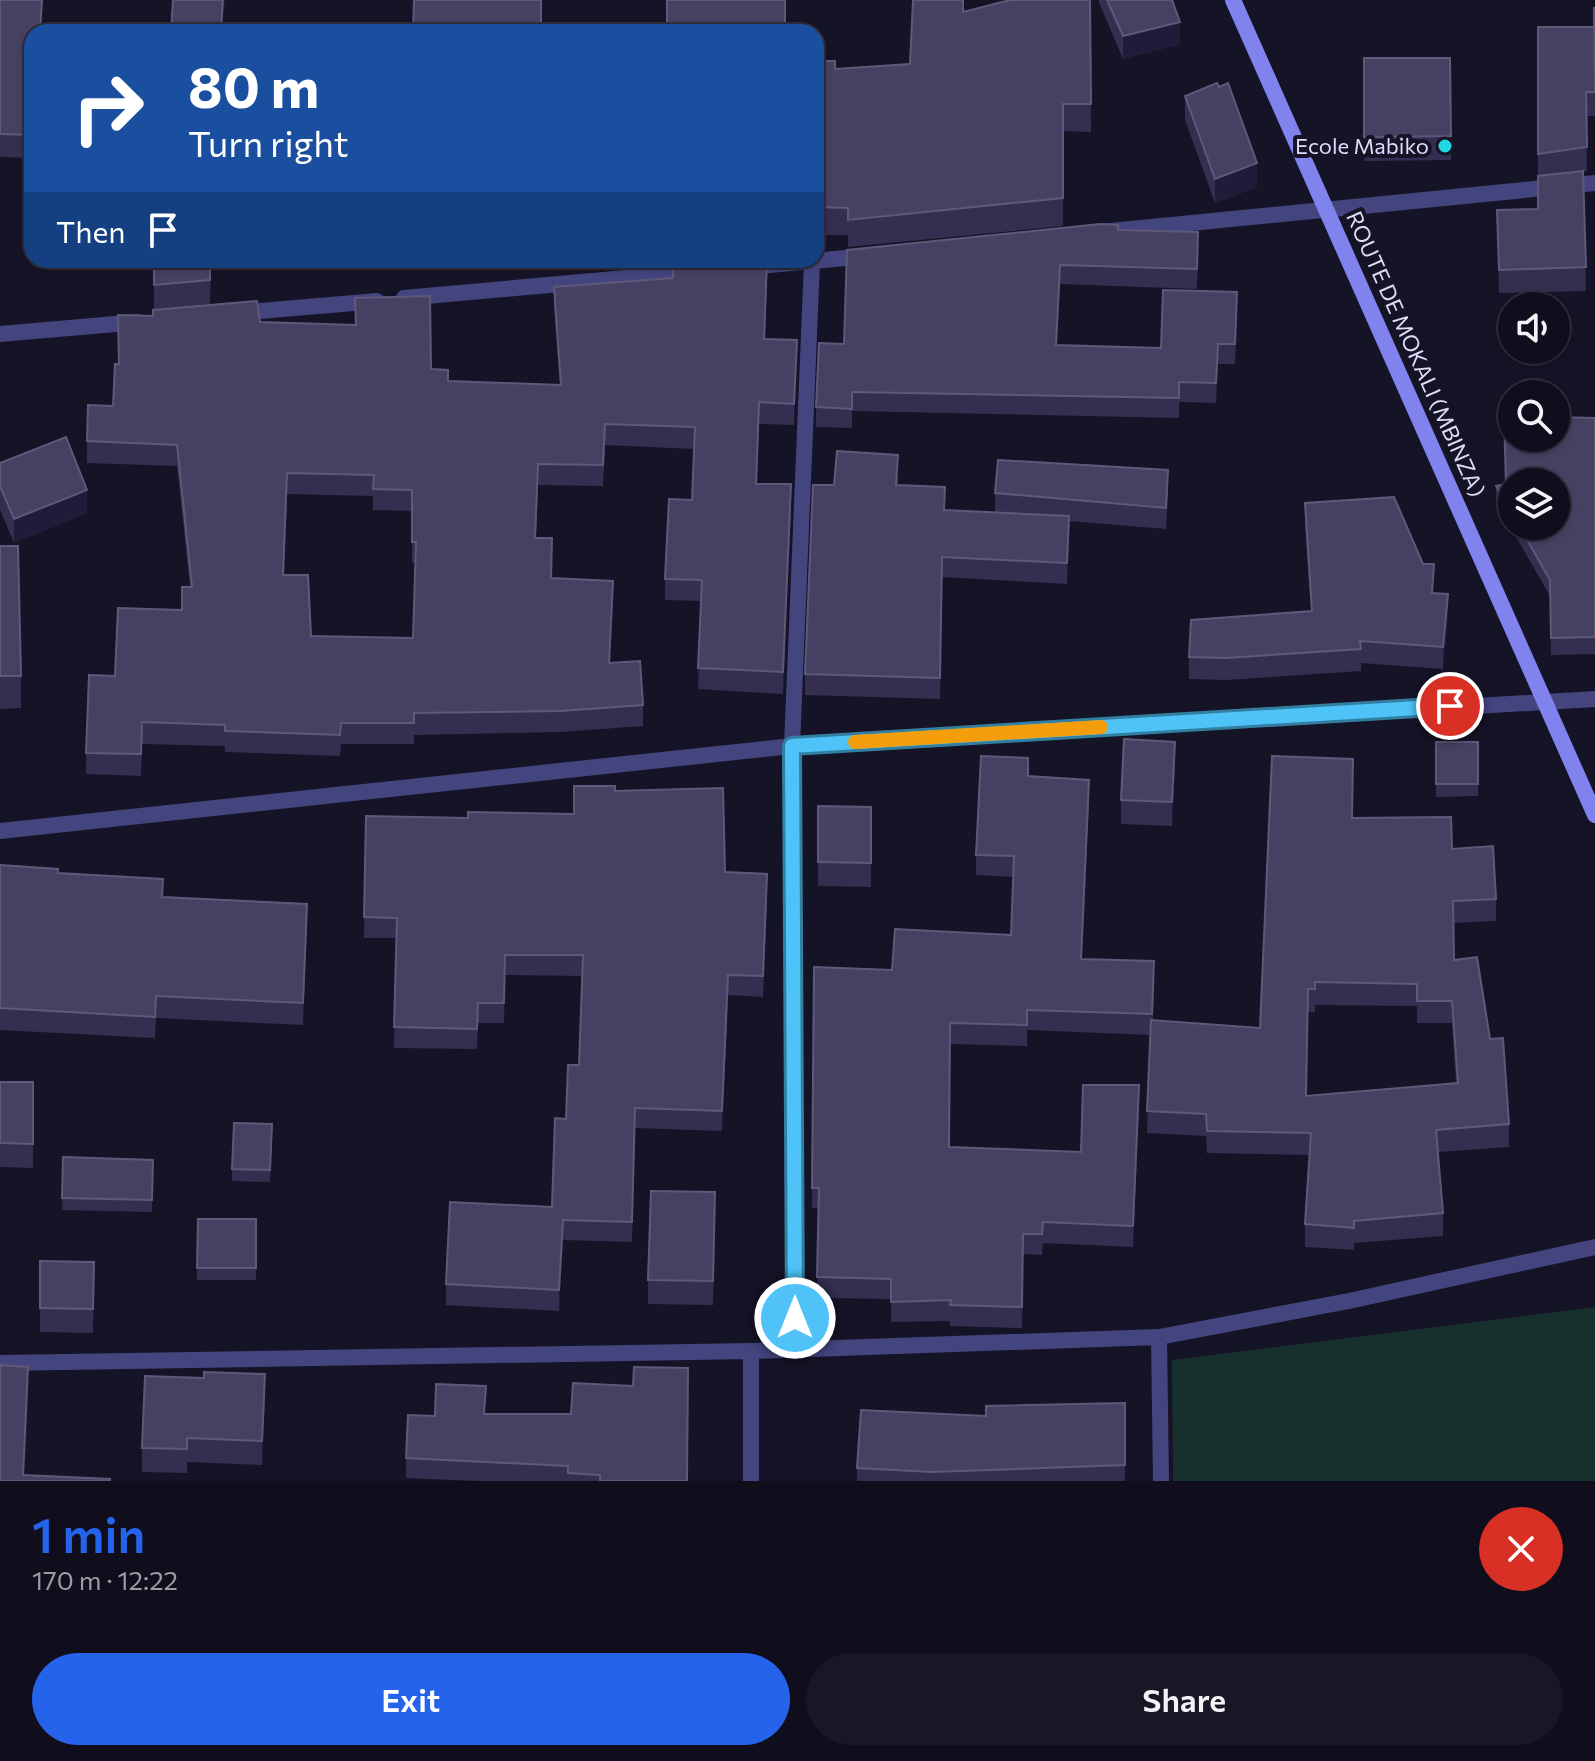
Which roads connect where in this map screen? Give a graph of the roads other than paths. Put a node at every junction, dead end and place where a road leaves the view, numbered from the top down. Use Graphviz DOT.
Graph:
graph roads {
  1 [pos="1233,0"];
  2 [pos="1595,183"];
  3 [pos="1328,208"];
  4 [pos="1078,234"];
  5 [pos="891,254"];
  6 [pos="824,261"];
  7 [pos="747,268"];
  8 [pos="812,268"];
  9 [pos="223,314"];
  10 [pos="159,320"];
  11 [pos="0,334"];
  12 [pos="1595,699"];
  13 [pos="1544,700"];
  14 [pos="792,746"];
  15 [pos="1595,815"];
  16 [pos="0,831"];
  17 [pos="1595,1247"];
  18 [pos="1159,1337"];
  19 [pos="795,1350"];
  20 [pos="751,1351"];
  21 [pos="0,1363"];
  22 [pos="751,1481"];
  23 [pos="1161,1481"];
  1 -- 3 [label="street, ROUTE DE MOKALI (MBINZA)"];
  2 -- 3 [label="street"];
  3 -- 4 [label="street"];
  3 -- 13 [label="street, ROUTE DE MOKALI (MBINZA)"];
  5 -- 6 [label="street"];
  7 -- 9 [label="street"];
  8 -- 14 [label="street"];
  10 -- 11 [label="street"];
  12 -- 13 [label="street"];
  13 -- 14 [label="street"];
  13 -- 15 [label="street, ROUTE DE MOKALI (MBINZA)"];
  14 -- 16 [label="street"];
  14 -- 19 [label="street"];
  17 -- 18 [label="street"];
  18 -- 19 [label="street"];
  18 -- 23 [label="street"];
  19 -- 20 [label="street"];
  20 -- 21 [label="street"];
  20 -- 22 [label="street"];
}
